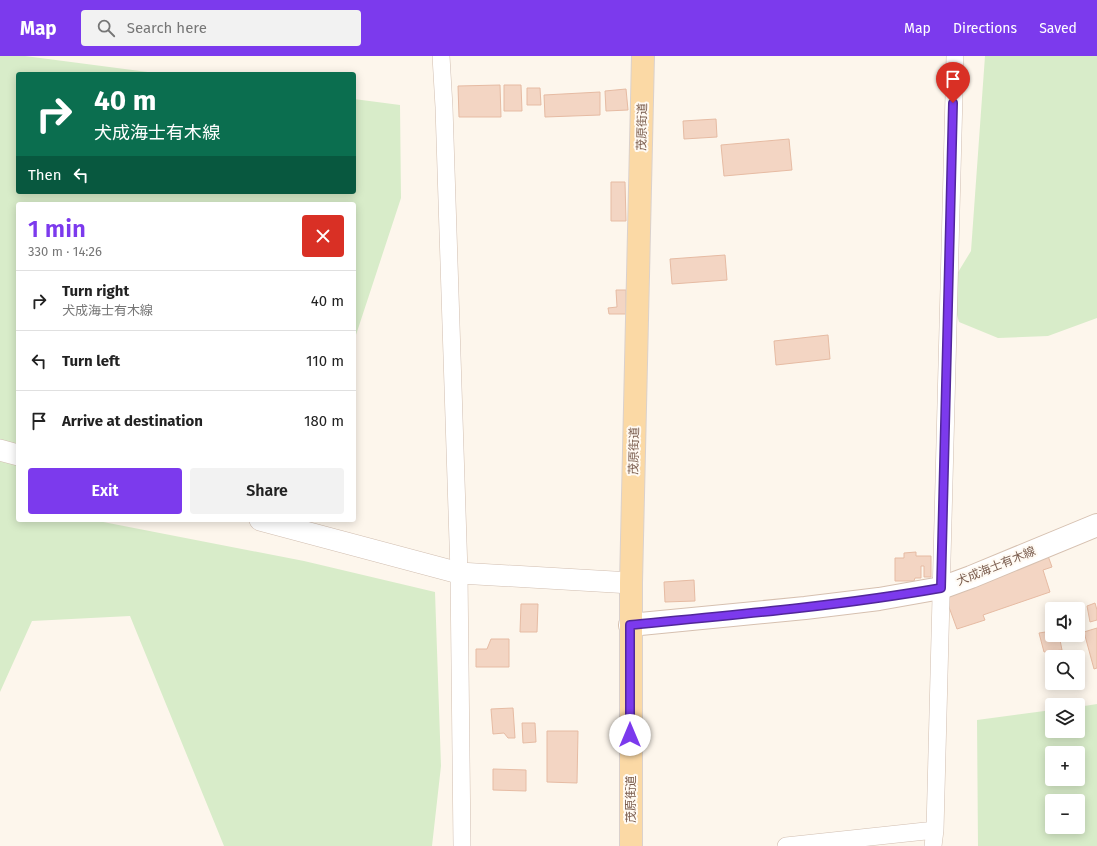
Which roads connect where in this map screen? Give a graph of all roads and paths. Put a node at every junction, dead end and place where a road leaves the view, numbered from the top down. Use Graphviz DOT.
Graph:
graph roads {
  1 [pos="441,56"];
  2 [pos="643,56"];
  3 [pos="955,56"];
  4 [pos="268,522"];
  5 [pos="1097,526"];
  6 [pos="459,573"];
  7 [pos="631,583"];
  8 [pos="941,588"];
  9 [pos="630,625"];
  10 [pos="934,838"];
  11 [pos="820,844"];
  12 [pos="462,846"];
  13 [pos="631,846"];
  14 [pos="786,846"];
  1 -- 6 [label="street"];
  2 -- 7 [label="main road, 茂原街道"];
  3 -- 8 [label="street"];
  4 -- 6 [label="street"];
  5 -- 8 [label="main road, 犬成海士有木線"];
  6 -- 7 [label="street"];
  6 -- 12 [label="street"];
  7 -- 9 [label="main road, 茂原街道"];
  8 -- 9 [label="main road, 犬成海士有木線"];
  8 -- 10 [label="street"];
  9 -- 13 [label="main road, 茂原街道"];
  10 -- 11 [label="street"];
  11 -- 14 [label="street"];
}
